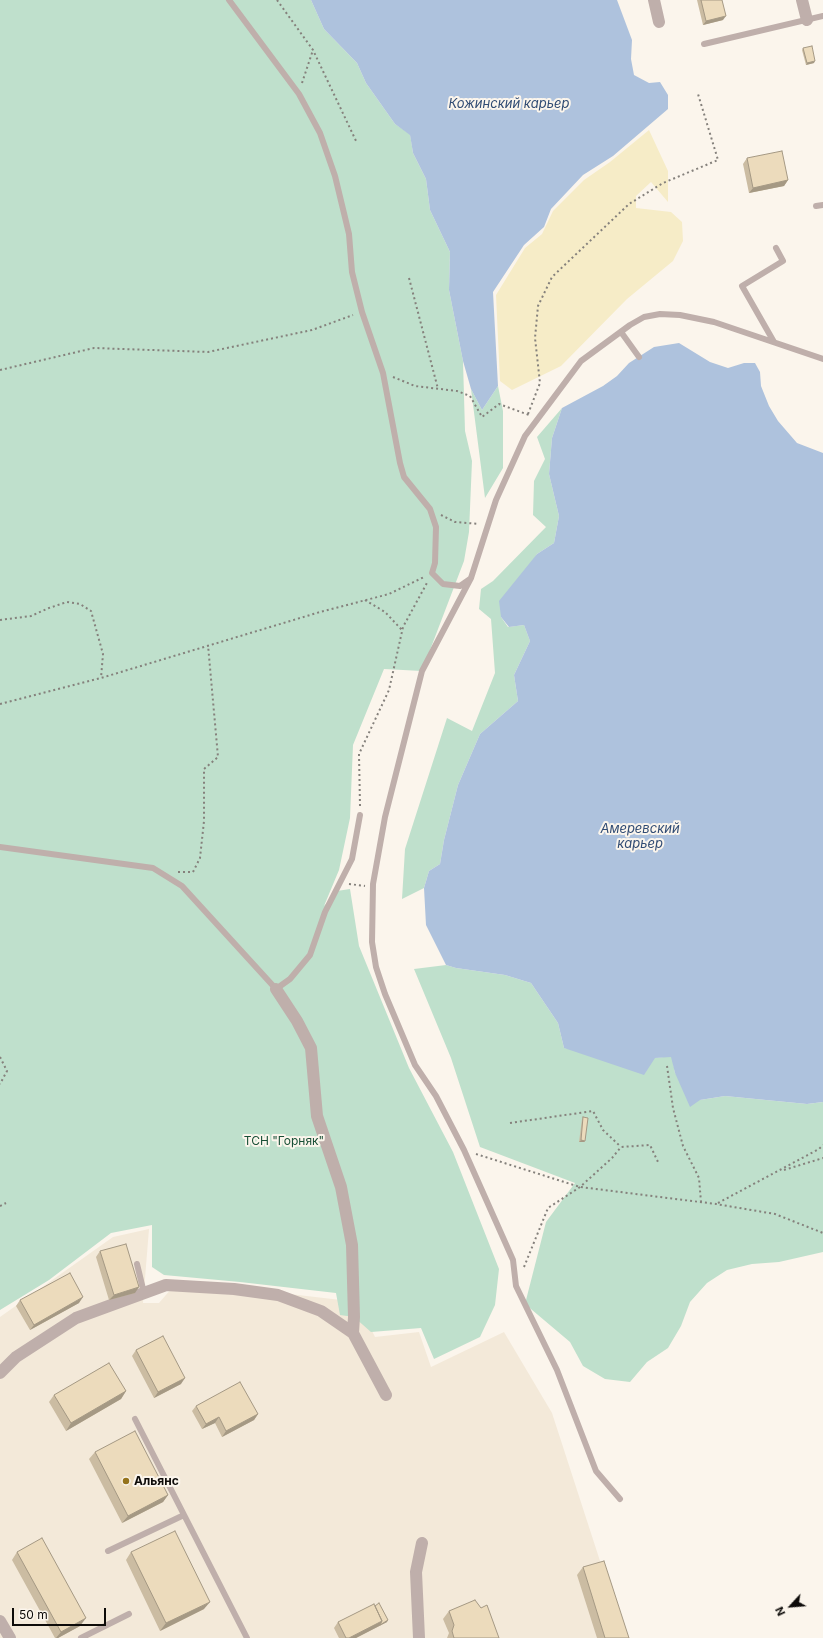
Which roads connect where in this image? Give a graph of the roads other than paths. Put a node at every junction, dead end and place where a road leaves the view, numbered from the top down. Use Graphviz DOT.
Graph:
graph roads {
  1 [pos="229,0"];
  2 [pos="654,0"];
  3 [pos="802,0"];
  4 [pos="823,16"];
  5 [pos="807,20"];
  6 [pos="659,22"];
  7 [pos="704,44"];
  8 [pos="823,205"];
  9 [pos="816,206"];
  10 [pos="776,248"];
  11 [pos="621,332"];
  12 [pos="774,342"];
  13 [pos="639,357"];
  14 [pos="823,359"];
  15 [pos="471,578"];
  16 [pos="360,815"];
  17 [pos="0,847"];
  18 [pos="276,989"];
  19 [pos="137,1264"];
  20 [pos="144,1293"];
  21 [pos="353,1333"];
  22 [pos="16,1357"];
  23 [pos="0,1365"];
  24 [pos="0,1373"];
  25 [pos="386,1395"];
  26 [pos="136,1419"];
  27 [pos="620,1499"];
  28 [pos="184,1514"];
  29 [pos="422,1543"];
  30 [pos="108,1551"];
  31 [pos="129,1614"];
  32 [pos="0,1621"];
  33 [pos="10,1638"];
  34 [pos="81,1638"];
  35 [pos="247,1638"];
  36 [pos="419,1638"];
  1 -- 15 [label="lane"];
  2 -- 6 [label="street"];
  3 -- 5 [label="street"];
  4 -- 5 [label="lane"];
  5 -- 7 [label="lane"];
  8 -- 9 [label="lane"];
  10 -- 12 [label="lane"];
  11 -- 12 [label="lane"];
  11 -- 13 [label="lane"];
  11 -- 15 [label="lane"];
  12 -- 14 [label="lane"];
  15 -- 27 [label="lane"];
  16 -- 18 [label="lane"];
  17 -- 18 [label="lane"];
  18 -- 21 [label="street"];
  19 -- 20 [label="lane"];
  20 -- 21 [label="street"];
  20 -- 22 [label="street"];
  21 -- 25 [label="street"];
  22 -- 23 [label="lane"];
  22 -- 24 [label="street"];
  26 -- 28 [label="lane"];
  28 -- 30 [label="lane"];
  28 -- 35 [label="lane"];
  29 -- 36 [label="street"];
  31 -- 34 [label="lane"];
  32 -- 33 [label="street"];
}
